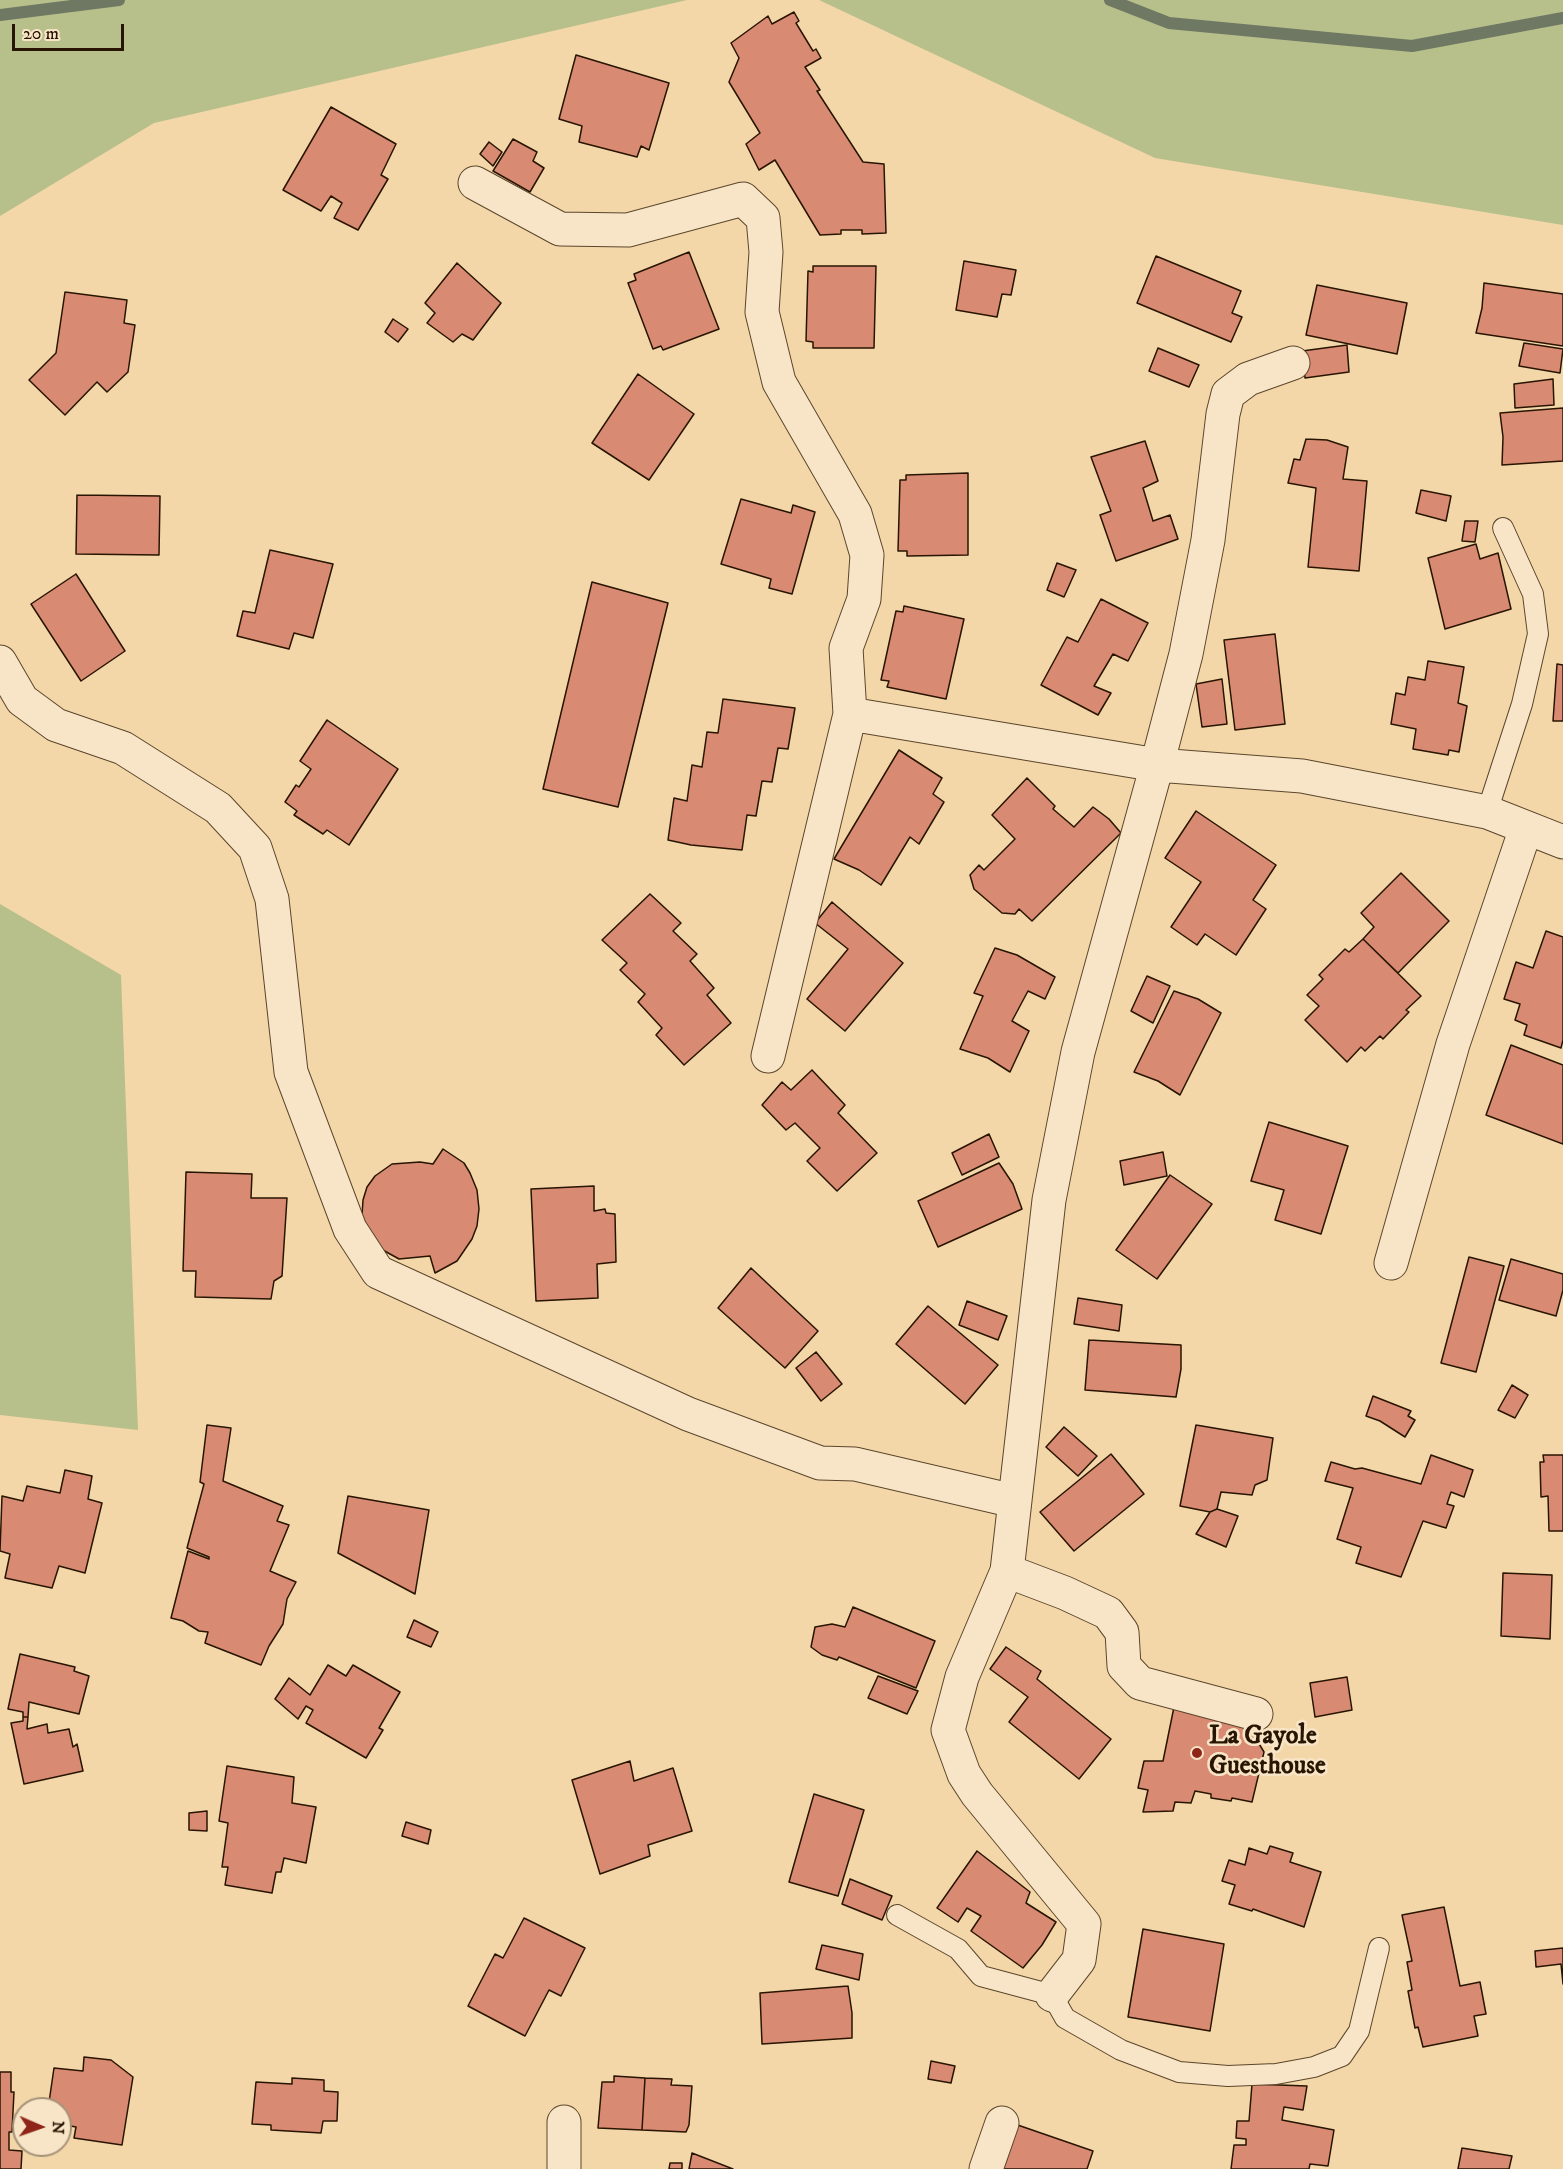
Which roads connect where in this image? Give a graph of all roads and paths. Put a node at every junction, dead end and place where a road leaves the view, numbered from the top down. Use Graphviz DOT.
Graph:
graph roads {
  1 [pos="475,183"];
  2 [pos="1293,363"];
  3 [pos="1503,528"];
  4 [pos="0,662"];
  5 [pos="850,714"];
  6 [pos="1157,765"];
  7 [pos="1487,812"];
  8 [pos="1526,828"];
  9 [pos="1563,842"];
  10 [pos="768,1056"];
  11 [pos="1390,1263"];
  12 [pos="1014,1501"];
  13 [pos="1007,1571"];
  14 [pos="1256,1714"];
  15 [pos="897,1915"];
  16 [pos="1379,1948"];
  17 [pos="1052,1995"];
  18 [pos="564,2122"];
  19 [pos="1002,2123"];
  20 [pos="564,2169"];
  21 [pos="986,2169"];
  1 -- 5 [label="street"];
  2 -- 6 [label="street"];
  3 -- 7 [label="lane"];
  4 -- 12 [label="street"];
  5 -- 6 [label="street"];
  5 -- 10 [label="street"];
  6 -- 7 [label="street"];
  6 -- 12 [label="street"];
  7 -- 8 [label="street"];
  8 -- 9 [label="street"];
  8 -- 11 [label="street"];
  12 -- 13 [label="street"];
  13 -- 14 [label="street"];
  13 -- 17 [label="street"];
  15 -- 17 [label="lane"];
  16 -- 17 [label="lane"];
  18 -- 20 [label="street"];
  19 -- 21 [label="street"];
}
